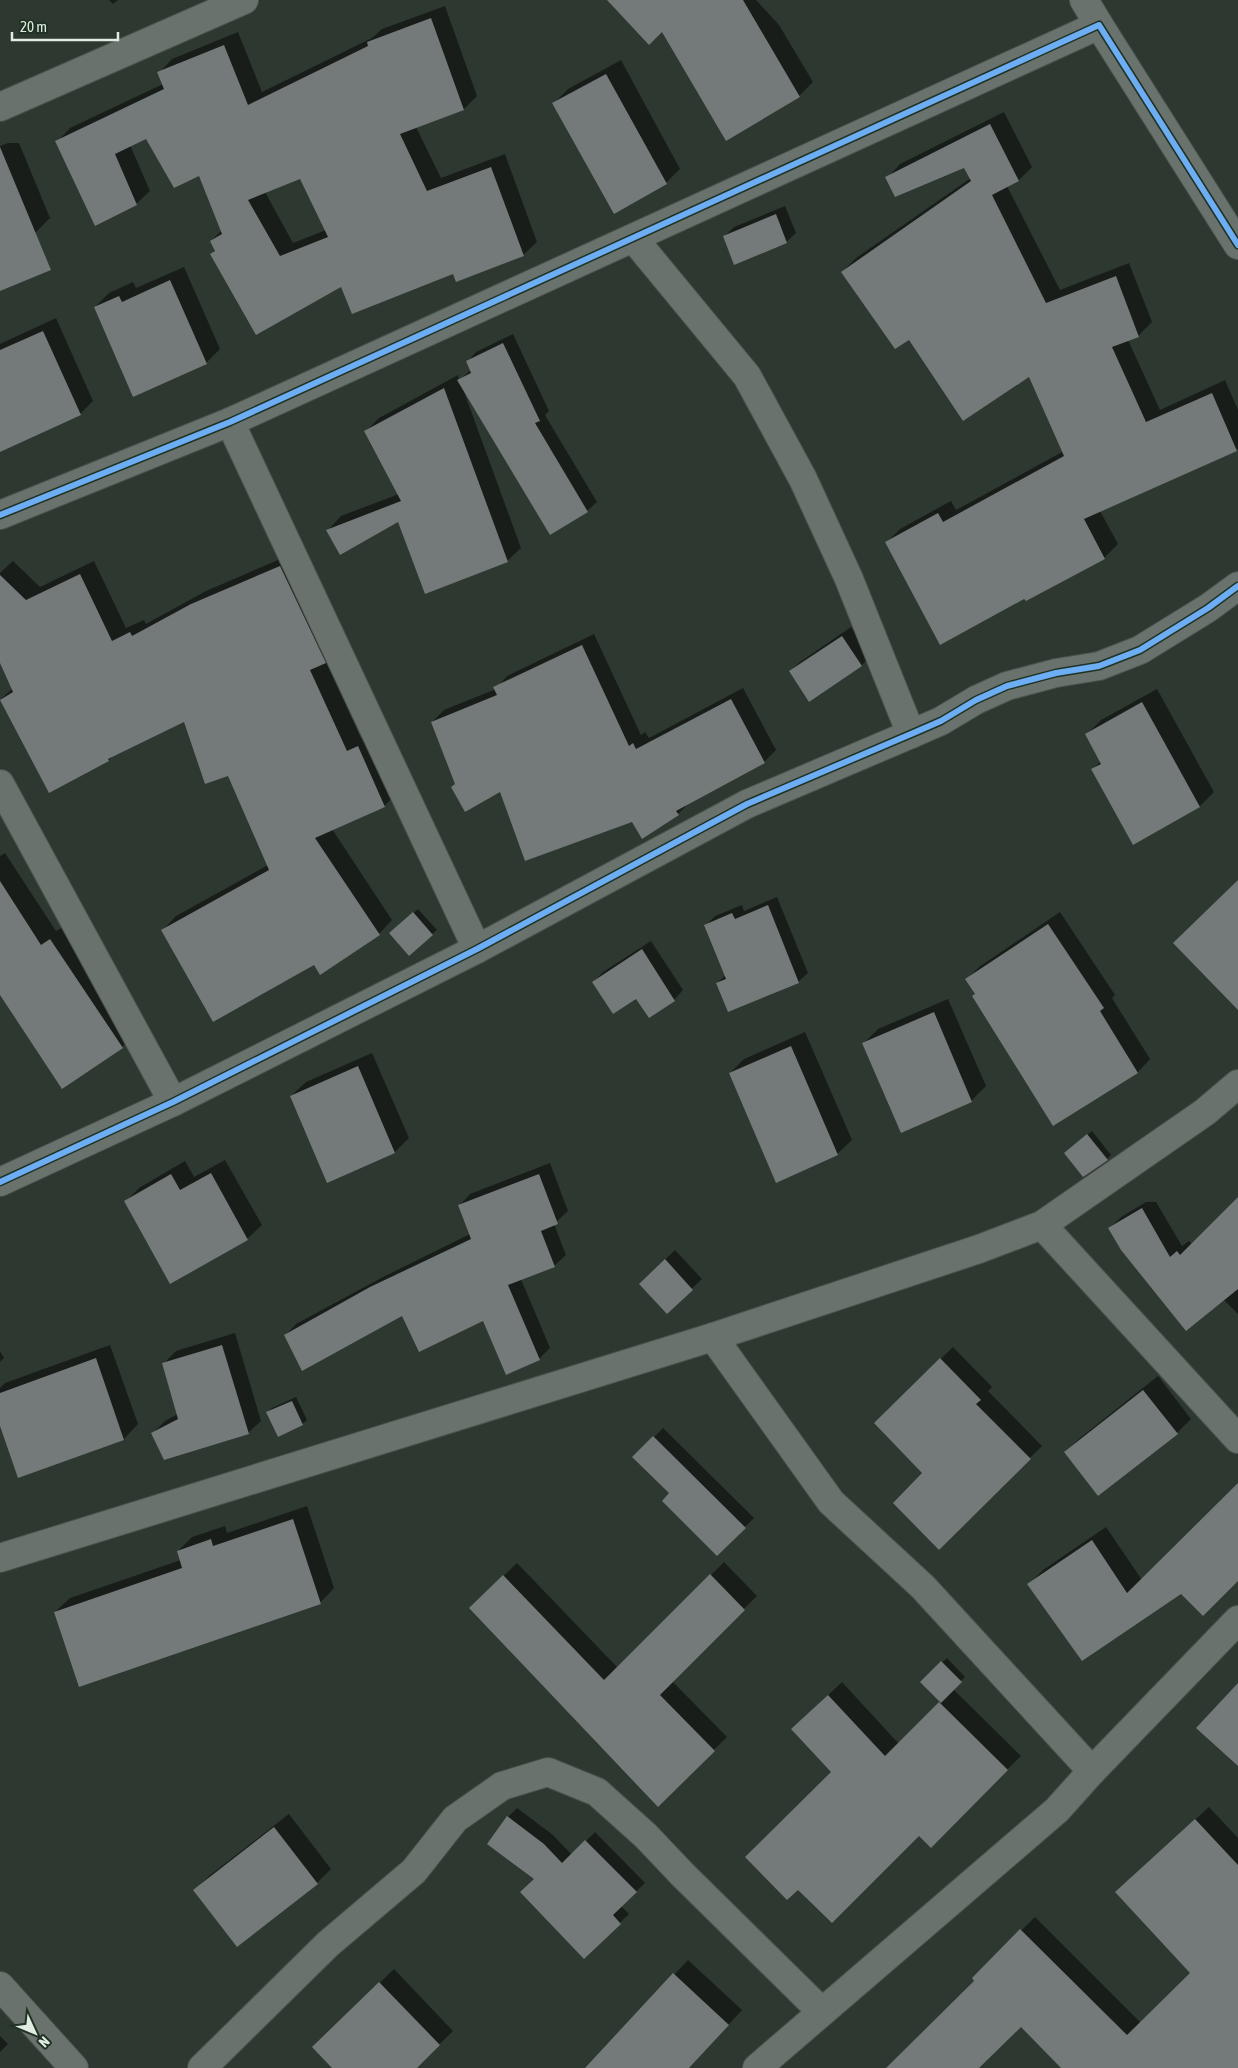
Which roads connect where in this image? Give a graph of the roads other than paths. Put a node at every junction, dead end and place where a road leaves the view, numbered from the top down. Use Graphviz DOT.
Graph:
graph roads {
  1 [pos="244,0"];
  2 [pos="1084,0"];
  3 [pos="1099,25"];
  4 [pos="0,107"];
  5 [pos="634,239"];
  6 [pos="1238,245"];
  7 [pos="230,422"];
  8 [pos="0,514"];
  9 [pos="1238,586"];
  10 [pos="911,734"];
  11 [pos="0,784"];
  12 [pos="477,949"];
  13 [pos="1238,1084"];
  14 [pos="173,1102"];
  15 [pos="0,1182"];
  16 [pos="1042,1225"];
  17 [pos="713,1337"];
  18 [pos="1238,1439"];
  19 [pos="0,1558"];
  20 [pos="1238,1620"];
  21 [pos="1092,1771"];
  22 [pos="0,1986"];
  23 [pos="821,2011"];
  24 [pos="74,2068"];
  25 [pos="202,2068"];
  26 [pos="756,2068"];
  1 -- 4 [label="street"];
  2 -- 3 [label="street"];
  3 -- 5 [label="street"];
  3 -- 6 [label="street"];
  5 -- 7 [label="street"];
  5 -- 10 [label="street"];
  7 -- 8 [label="street"];
  7 -- 12 [label="street"];
  9 -- 10 [label="street"];
  10 -- 12 [label="street"];
  11 -- 14 [label="street"];
  12 -- 14 [label="street"];
  13 -- 16 [label="street"];
  14 -- 15 [label="street"];
  16 -- 17 [label="street"];
  16 -- 18 [label="street"];
  17 -- 19 [label="street"];
  17 -- 21 [label="street"];
  20 -- 21 [label="street"];
  21 -- 23 [label="street"];
  22 -- 24 [label="street"];
  23 -- 25 [label="street"];
  23 -- 26 [label="street"];
}
